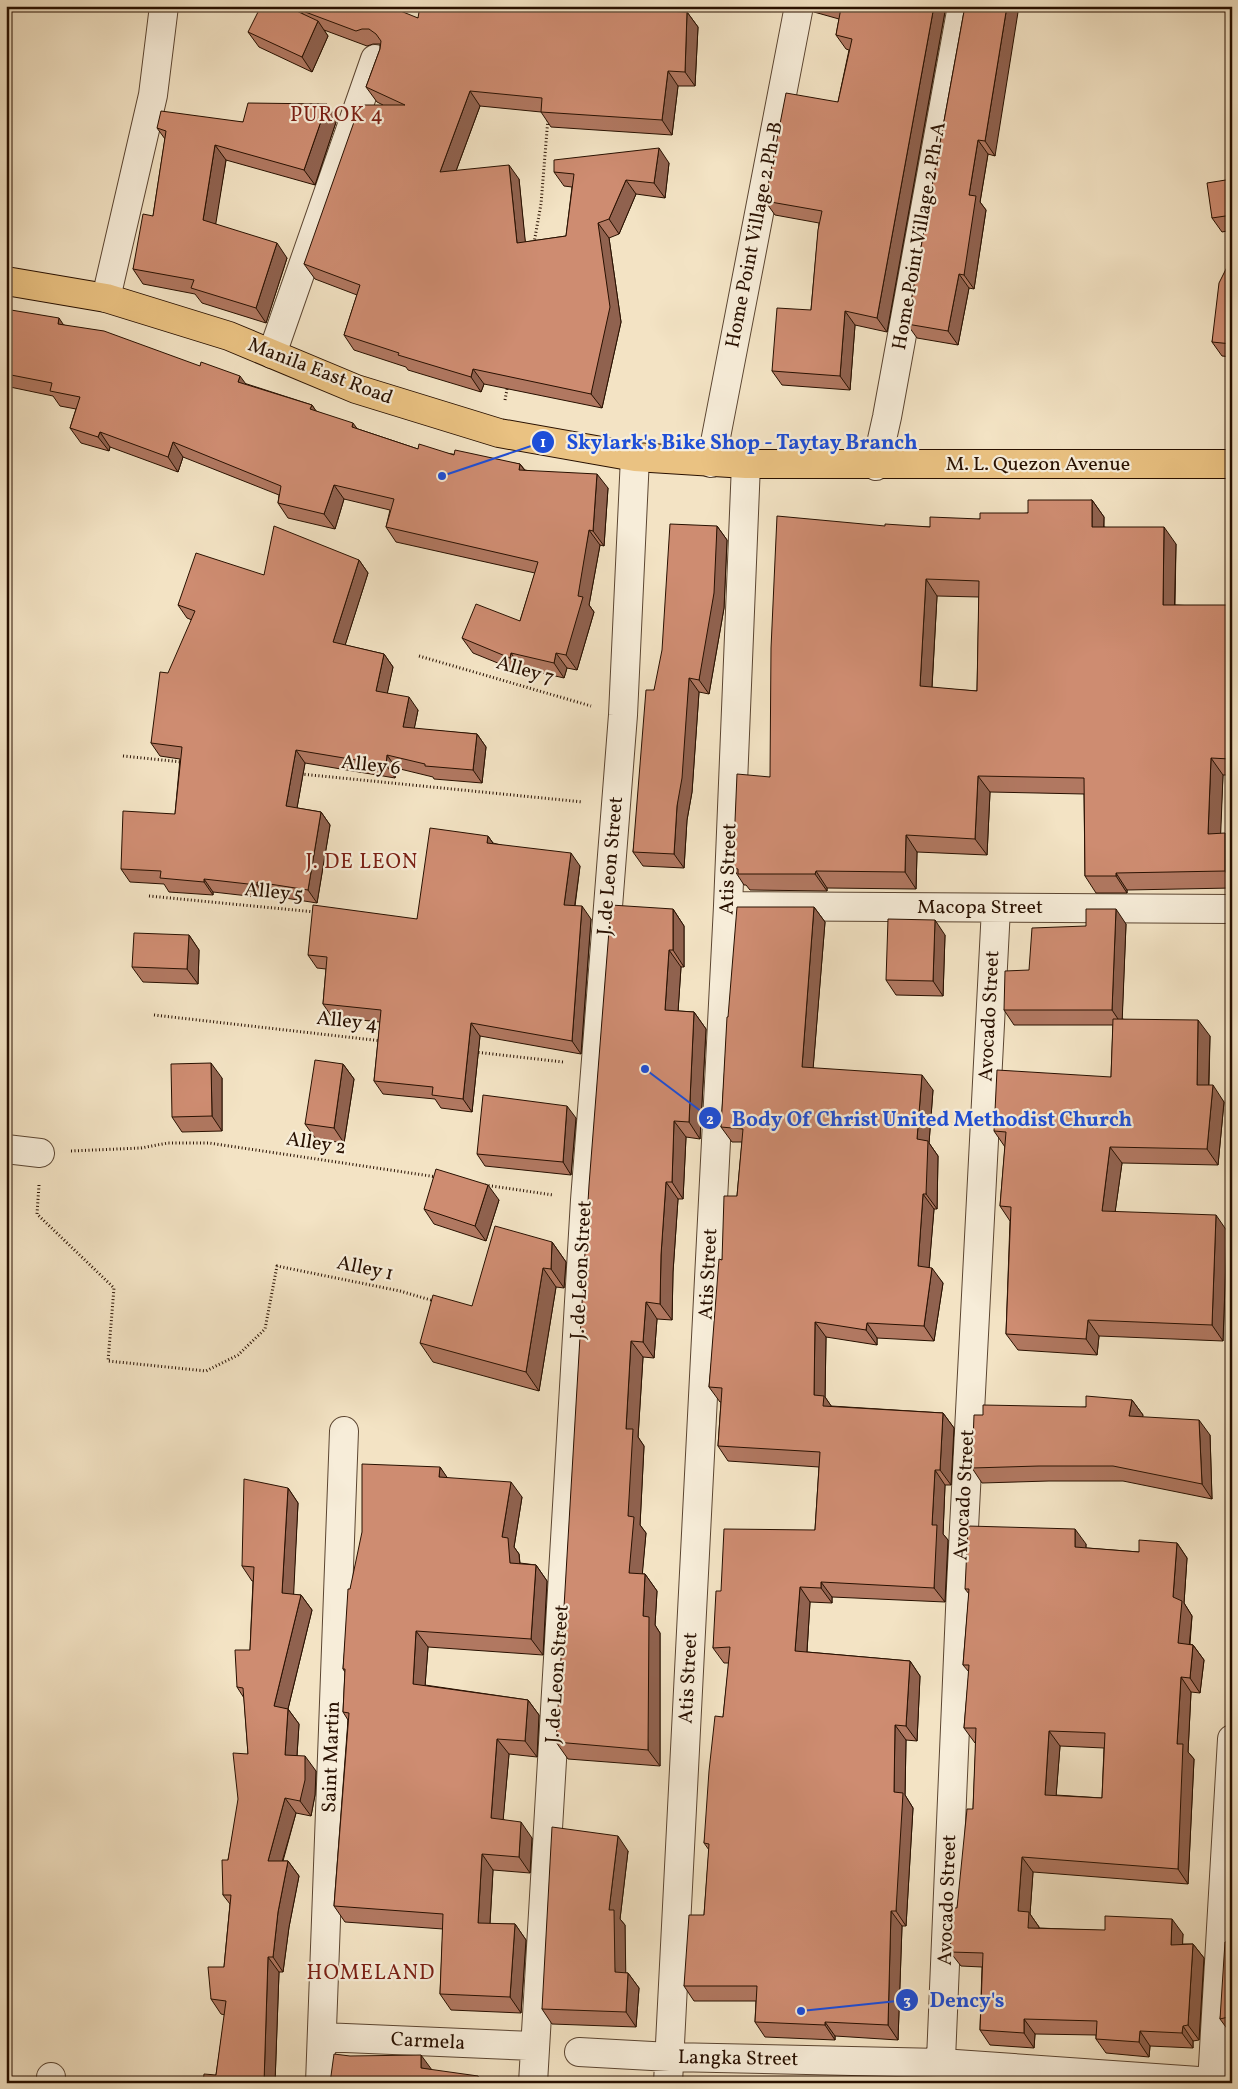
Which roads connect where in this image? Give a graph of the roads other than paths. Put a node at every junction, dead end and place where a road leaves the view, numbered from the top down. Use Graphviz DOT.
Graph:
graph roads {
  1 [pos="164,6"];
  2 [pos="799,6"];
  3 [pos="962,6"];
  4 [pos="375,59"];
  5 [pos="6,281"];
  6 [pos="106,298"];
  7 [pos="272,354"];
  8 [pos="635,457"];
  9 [pos="711,463"];
  10 [pos="746,464"];
  11 [pos="1232,464"];
  12 [pos="876,466"];
  13 [pos="728,906"];
  14 [pos="996,908"];
  15 [pos="1232,909"];
  16 [pos="6,1149"];
  17 [pos="40,1153"];
  18 [pos="344,1430"];
  19 [pos="1232,1739"];
  20 [pos="322,2037"];
  21 [pos="534,2046"];
  22 [pos="579,2052"];
  23 [pos="669,2070"];
  24 [pos="941,2073"];
  25 [pos="1218,2082"];
  26 [pos="320,2083"];
  27 [pos="533,2083"];
  1 -- 6 [label="street"];
  2 -- 9 [label="street, Home Point Village 2 Ph-B"];
  3 -- 12 [label="street, Home Point Village 2 Ph-A"];
  4 -- 7 [label="street"];
  5 -- 6 [label="main road, Manila East Road"];
  6 -- 7 [label="main road, Manila East Road"];
  7 -- 8 [label="main road, Manila East Road"];
  8 -- 9 [label="main road, M. L. Quezon Avenue"];
  8 -- 21 [label="street, J. de Leon Street"];
  9 -- 10 [label="main road, M. L. Quezon Avenue"];
  10 -- 12 [label="main road, M. L. Quezon Avenue"];
  10 -- 13 [label="street, Atis Street"];
  11 -- 12 [label="main road, M. L. Quezon Avenue"];
  13 -- 14 [label="street, Macopa Street"];
  13 -- 23 [label="street, Atis Street"];
  14 -- 15 [label="street, Macopa Street"];
  14 -- 24 [label="street, Avocado Street"];
  16 -- 17 [label="street"];
  18 -- 20 [label="street, Saint Martin"];
  19 -- 25 [label="street"];
  20 -- 21 [label="street, Carmela"];
  20 -- 26 [label="street, Saint Martin"];
  21 -- 27 [label="street, J. de Leon Street"];
  22 -- 23 [label="street, Langka Street"];
  23 -- 24 [label="street, Langka Street"];
  24 -- 25 [label="street, Langka Street"];
}
